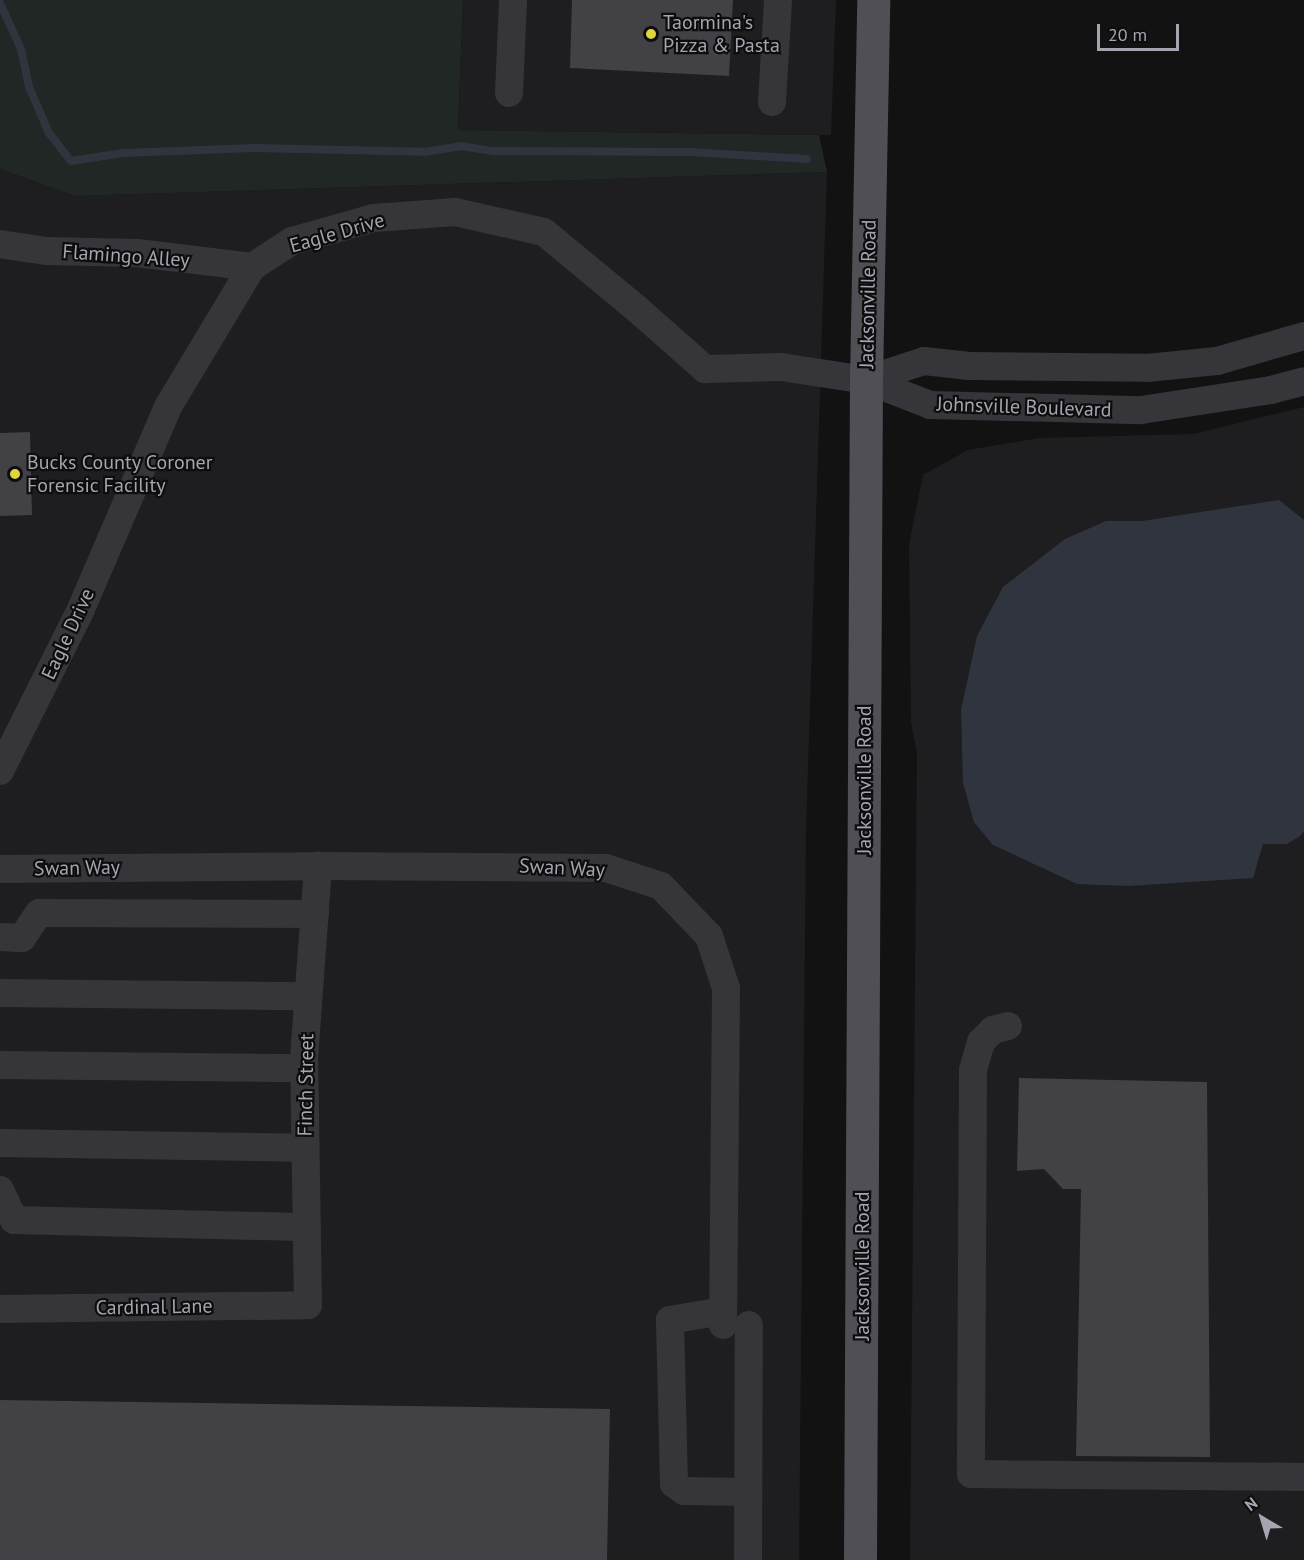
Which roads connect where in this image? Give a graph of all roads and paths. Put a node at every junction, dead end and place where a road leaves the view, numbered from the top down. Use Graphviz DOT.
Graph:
graph roads {
  1 [pos="513,0"];
  2 [pos="778,0"];
  3 [pos="873,0"];
  4 [pos="509,93"];
  5 [pos="772,102"];
  6 [pos="0,244"];
  7 [pos="252,267"];
  8 [pos="1304,336"];
  9 [pos="866,380"];
  10 [pos="1304,381"];
  11 [pos="0,771"];
  12 [pos="318,866"];
  13 [pos="0,869"];
  14 [pos="315,914"];
  15 [pos="0,937"];
  16 [pos="0,993"];
  17 [pos="308,996"];
  18 [pos="1008,1026"];
  19 [pos="0,1065"];
  20 [pos="304,1068"];
  21 [pos="0,1143"];
  22 [pos="305,1148"];
  23 [pos="0,1191"];
  24 [pos="307,1227"];
  25 [pos="308,1305"];
  26 [pos="0,1310"];
  27 [pos="732,1320"];
  28 [pos="1304,1477"];
  29 [pos="748,1492"];
  30 [pos="748,1560"];
  31 [pos="860,1560"];
  1 -- 4 [label="street"];
  2 -- 5 [label="street"];
  3 -- 9 [label="main road, Jacksonville Road"];
  6 -- 7 [label="street, Flamingo Alley"];
  7 -- 9 [label="street, Eagle Drive"];
  7 -- 11 [label="street, Eagle Drive"];
  8 -- 9 [label="street, Johnsville Boulevard"];
  9 -- 10 [label="street, Johnsville Boulevard"];
  9 -- 31 [label="main road, Jacksonville Road"];
  12 -- 13 [label="street, Swan Way"];
  12 -- 14 [label="street, Finch Street"];
  12 -- 27 [label="street, Swan Way"];
  14 -- 15 [label="street"];
  14 -- 17 [label="street, Finch Street"];
  16 -- 17 [label="street"];
  17 -- 20 [label="street, Finch Street"];
  18 -- 28 [label="street"];
  19 -- 20 [label="street"];
  20 -- 22 [label="street, Finch Street"];
  21 -- 22 [label="street"];
  22 -- 24 [label="street, Finch Street"];
  23 -- 24 [label="street"];
  24 -- 25 [label="street, Finch Street"];
  25 -- 26 [label="street, Cardinal Lane"];
  27 -- 29 [label="street, Swan Way"];
  27 -- 29 [label="street"];
  29 -- 30 [label="street, Swan Way"];
}
